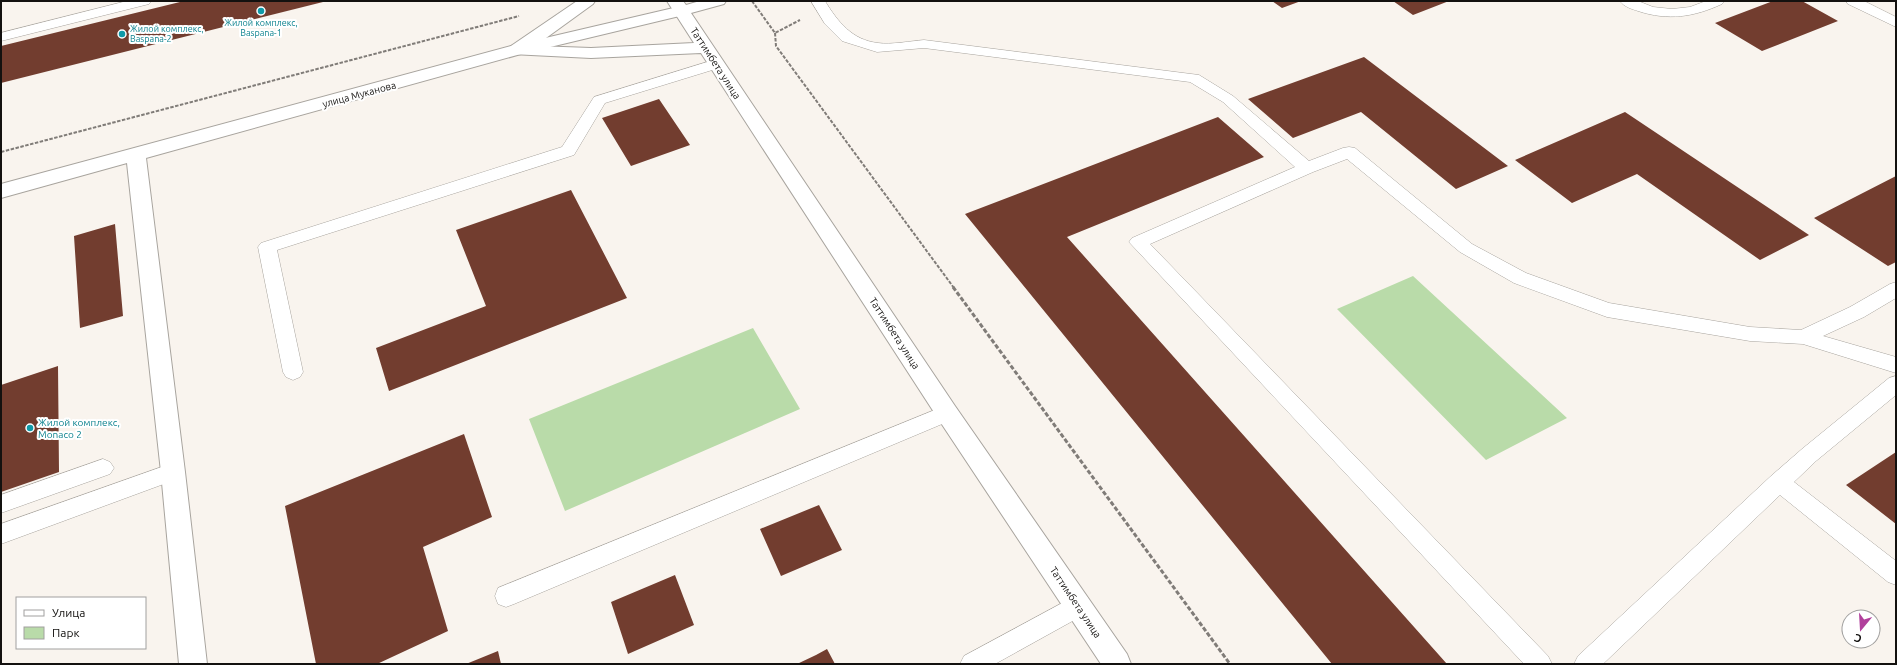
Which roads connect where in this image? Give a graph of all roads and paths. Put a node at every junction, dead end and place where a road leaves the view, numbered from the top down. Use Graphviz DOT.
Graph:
graph roads {
  1 [pos="144,1"];
  2 [pos="586,1"];
  3 [pos="718,1"];
  4 [pos="752,1"];
  5 [pos="1627,1"];
  6 [pos="1717,1"];
  7 [pos="1853,1"];
  8 [pos="820,4"];
  9 [pos="679,6"];
  10 [pos="521,15"];
  11 [pos="1896,23"];
  12 [pos="775,33"];
  13 [pos="1,37"];
  14 [pos="517,50"];
  15 [pos="712,56"];
  16 [pos="1,152"];
  17 [pos="136,155"];
  18 [pos="1307,168"];
  19 [pos="1,190"];
  20 [pos="1896,289"];
  21 [pos="1803,337"];
  22 [pos="1896,365"];
  23 [pos="293,372"];
  24 [pos="1896,384"];
  25 [pos="947,413"];
  26 [pos="103,468"];
  27 [pos="173,472"];
  28 [pos="1780,482"];
  29 [pos="1,504"];
  30 [pos="1,534"];
  31 [pos="1896,575"];
  32 [pos="506,596"];
  33 [pos="1079,605"];
  34 [pos="193,664"];
  35 [pos="972,664"];
  36 [pos="1117,664"];
  37 [pos="1230,664"];
  38 [pos="1540,664"];
  39 [pos="1586,664"];
  1 -- 13 [label="lane"];
  2 -- 14 [label="street"];
  3 -- 9 [label="street, улица Муканова"];
  4 -- 12 [label="path"];
  5 -- 6 [label="lane"];
  7 -- 11 [label="lane"];
  8 -- 12 [label="path"];
  8 -- 18 [label="lane"];
  9 -- 14 [label="street, улица Муканова"];
  9 -- 15 [label="street, Таттимбета улица"];
  10 -- 16 [label="path"];
  12 -- 37 [label="path"];
  14 -- 15 [label="street"];
  14 -- 17 [label="street, улица Муканова"];
  15 -- 23 [label="lane"];
  15 -- 25 [label="street, Таттимбета улица"];
  17 -- 19 [label="street, улица Муканова"];
  17 -- 27 [label="street"];
  18 -- 21 [label="lane"];
  18 -- 38 [label="lane"];
  20 -- 21 [label="lane"];
  21 -- 22 [label="lane"];
  24 -- 28 [label="lane"];
  25 -- 32 [label="lane"];
  25 -- 33 [label="street, Таттимбета улица"];
  26 -- 29 [label="lane"];
  27 -- 30 [label="lane"];
  27 -- 34 [label="street"];
  28 -- 31 [label="lane"];
  28 -- 39 [label="lane"];
  33 -- 35 [label="lane"];
  33 -- 36 [label="street, Таттимбета улица"];
}
